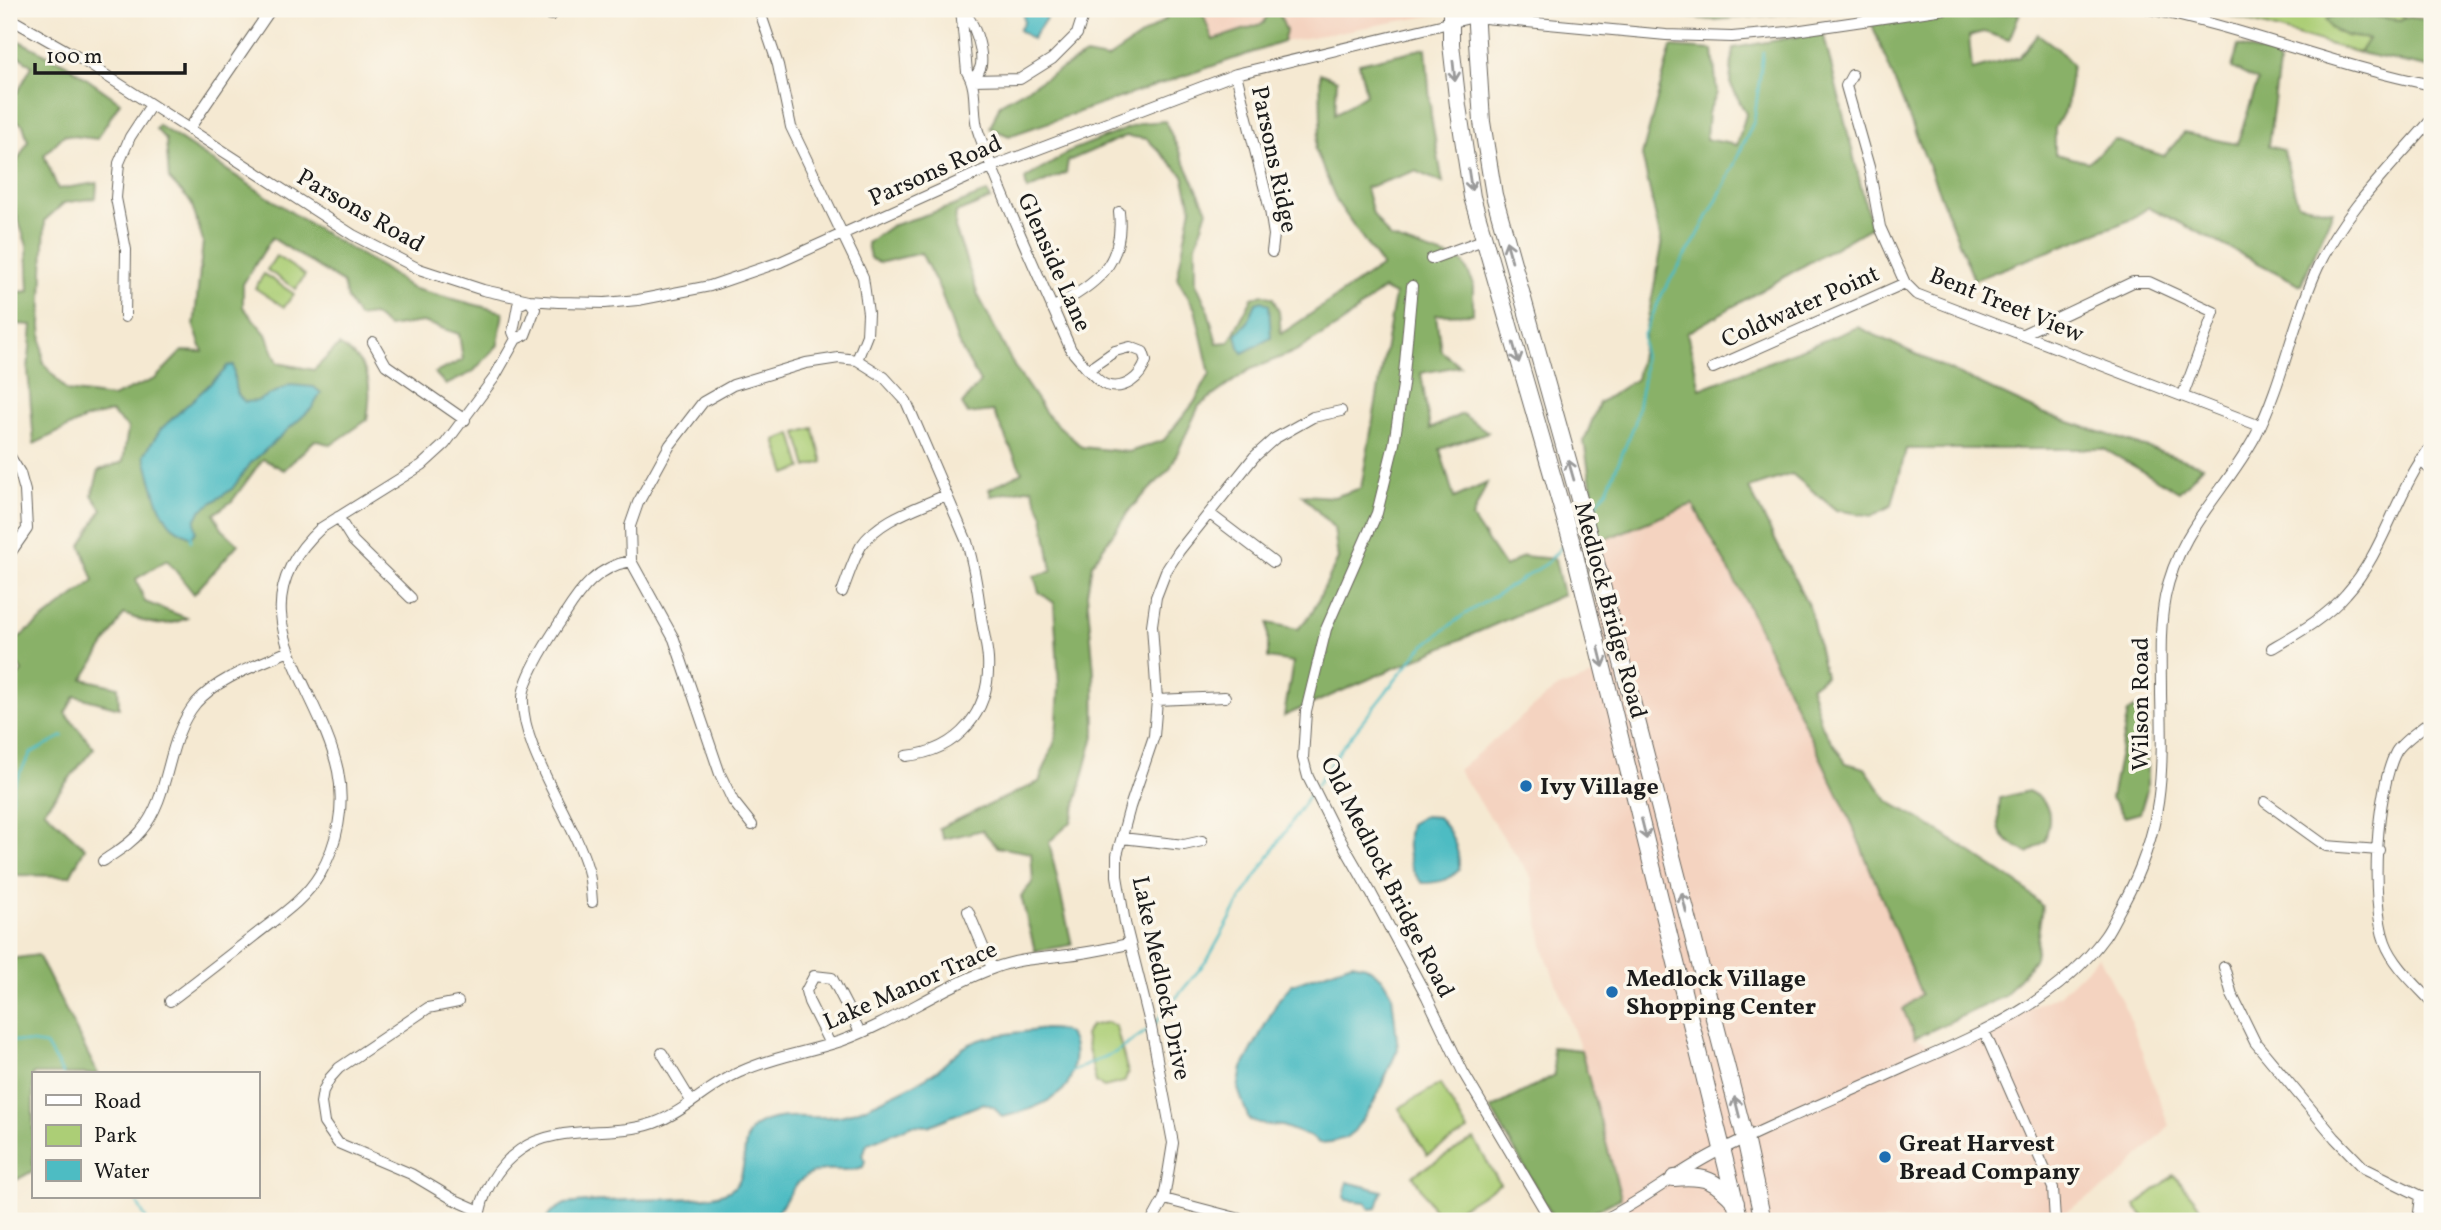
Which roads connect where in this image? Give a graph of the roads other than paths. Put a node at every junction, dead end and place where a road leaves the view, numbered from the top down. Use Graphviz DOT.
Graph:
graph roads {
  1 [pos="271,9"];
  2 [pos="521,9"];
  3 [pos="759,9"];
  4 [pos="1084,9"];
  5 [pos="1944,9"];
  6 [pos="2149,9"];
  7 [pos="961,10"];
  8 [pos="1475,13"];
  9 [pos="552,15"];
  10 [pos="1451,15"];
  11 [pos="9,18"];
  12 [pos="1236,74"];
  13 [pos="1852,75"];
  14 [pos="972,80"];
  15 [pos="2432,85"];
  16 [pos="151,105"];
  17 [pos="2432,119"];
  18 [pos="189,129"];
  19 [pos="991,167"];
  20 [pos="1119,212"];
  21 [pos="844,235"];
  22 [pos="1483,240"];
  23 [pos="1272,252"];
  24 [pos="1431,259"];
  25 [pos="1905,283"];
  26 [pos="1412,286"];
  27 [pos="529,300"];
  28 [pos="1052,308"];
  29 [pos="125,317"];
  30 [pos="2022,334"];
  31 [pos="516,340"];
  32 [pos="373,342"];
  33 [pos="857,360"];
  34 [pos="1713,368"];
  35 [pos="1088,370"];
  36 [pos="2183,395"];
  37 [pos="1340,411"];
  38 [pos="465,420"];
  39 [pos="2260,426"];
  40 [pos="2432,445"];
  41 [pos="9,454"];
  42 [pos="2420,460"];
  43 [pos="2432,471"];
  44 [pos="946,495"];
  45 [pos="1210,514"];
  46 [pos="338,517"];
  47 [pos="11,552"];
  48 [pos="631,561"];
  49 [pos="1273,562"];
  50 [pos="842,592"];
  51 [pos="411,598"];
  52 [pos="2272,648"];
  53 [pos="289,651"];
  54 [pos="1225,697"];
  55 [pos="1157,700"];
  56 [pos="2432,720"];
  57 [pos="906,756"];
  58 [pos="2265,802"];
  59 [pos="752,825"];
  60 [pos="1122,838"];
  61 [pos="1202,841"];
  62 [pos="2379,850"];
  63 [pos="103,861"];
  64 [pos="592,902"];
  65 [pos="968,911"];
  66 [pos="1129,944"];
  67 [pos="2224,967"];
  68 [pos="992,968"];
  69 [pos="170,1001"];
  70 [pos="2431,1001"];
  71 [pos="458,1002"];
  72 [pos="1983,1031"];
  73 [pos="860,1032"];
  74 [pos="830,1044"];
  75 [pos="662,1053"];
  76 [pos="691,1101"];
  77 [pos="1745,1138"];
  78 [pos="1723,1148"];
  79 [pos="1674,1178"];
  80 [pos="2421,1196"];
  81 [pos="2432,1196"];
  82 [pos="1164,1199"];
  83 [pos="1736,1204"];
  84 [pos="480,1216"];
  85 [pos="1152,1221"];
  86 [pos="1248,1221"];
  87 [pos="1551,1221"];
  88 [pos="1601,1221"];
  89 [pos="1740,1221"];
  90 [pos="1763,1221"];
  91 [pos="2056,1221"];
  92 [pos="2418,1221"];
  1 -- 18 [label="street"];
  2 -- 9 [label="street"];
  3 -- 21 [label="street"];
  4 -- 14 [label="street"];
  5 -- 8 [label="street, Parsons Road"];
  6 -- 15 [label="street"];
  7 -- 14 [label="street, Glenside Lane"];
  8 -- 10 [label="street, Parsons Road"];
  77 -- 8 [label="highway, Medlock Bridge Road, one-way"];
  10 -- 12 [label="street, Parsons Road"];
  10 -- 22 [label="highway, Medlock Bridge Road, one-way"];
  11 -- 16 [label="street, Parsons Road"];
  12 -- 19 [label="street, Parsons Road"];
  12 -- 23 [label="street, Parsons Ridge"];
  13 -- 25 [label="street, Bent Treet View"];
  14 -- 19 [label="street, Glenside Lane"];
  16 -- 18 [label="street, Parsons Road"];
  16 -- 29 [label="street"];
  17 -- 39 [label="street, Wilson Road"];
  18 -- 27 [label="street, Parsons Road"];
  19 -- 21 [label="street, Parsons Road"];
  19 -- 28 [label="street, Glenside Lane"];
  20 -- 28 [label="street"];
  21 -- 27 [label="street, Parsons Road"];
  21 -- 33 [label="street"];
  22 -- 24 [label="street"];
  22 -- 78 [label="highway, Medlock Bridge Road, one-way"];
  25 -- 30 [label="street, Bent Treet View"];
  25 -- 34 [label="street, Coldwater Point"];
  26 -- 87 [label="street, Old Medlock Bridge Road"];
  27 -- 31 [label="street"];
  27 -- 31 [label="street"];
  28 -- 35 [label="street, Glenside Lane"];
  30 -- 36 [label="street, Bent Treet View"];
  30 -- 36 [label="street"];
  31 -- 38 [label="street"];
  32 -- 38 [label="street"];
  33 -- 44 [label="street"];
  33 -- 48 [label="street"];
  35 -- 35 [label="street, Glenside Lane"];
  36 -- 39 [label="street, Bent Treet View"];
  37 -- 45 [label="street, Lake Medlock Drive"];
  38 -- 46 [label="street"];
  39 -- 72 [label="street, Wilson Road"];
  40 -- 42 [label="street"];
  41 -- 47 [label="street"];
  42 -- 43 [label="street"];
  42 -- 52 [label="street"];
  44 -- 50 [label="street"];
  44 -- 57 [label="street"];
  45 -- 49 [label="street"];
  45 -- 55 [label="street, Lake Medlock Drive"];
  46 -- 51 [label="street"];
  46 -- 53 [label="street"];
  48 -- 59 [label="street"];
  48 -- 64 [label="street"];
  53 -- 63 [label="street"];
  53 -- 69 [label="street"];
  54 -- 55 [label="street"];
  55 -- 60 [label="street, Lake Medlock Drive"];
  56 -- 62 [label="street"];
  58 -- 62 [label="street"];
  60 -- 61 [label="street"];
  60 -- 66 [label="street, Lake Medlock Drive"];
  62 -- 70 [label="street"];
  65 -- 68 [label="street"];
  66 -- 68 [label="street, Lake Manor Trace"];
  66 -- 82 [label="street, Lake Medlock Drive"];
  67 -- 80 [label="street"];
  68 -- 73 [label="street, Lake Manor Trace"];
  71 -- 84 [label="street"];
  72 -- 77 [label="street, Wilson Road"];
  72 -- 91 [label="street"];
  73 -- 74 [label="street, Lake Manor Trace"];
  73 -- 74 [label="street"];
  74 -- 76 [label="street, Lake Manor Trace"];
  75 -- 76 [label="street"];
  76 -- 84 [label="street, Lake Manor Trace"];
  77 -- 78 [label="street"];
  77 -- 90 [label="highway, Medlock Bridge Road"];
  78 -- 79 [label="street"];
  78 -- 83 [label="highway, Medlock Bridge Road"];
  79 -- 83 [label="highway"];
  79 -- 88 [label="street"];
  80 -- 81 [label="street"];
  80 -- 92 [label="street"];
  82 -- 85 [label="street, Lake Medlock Drive"];
  82 -- 86 [label="street"];
  83 -- 89 [label="highway, Medlock Bridge Road"];
}
